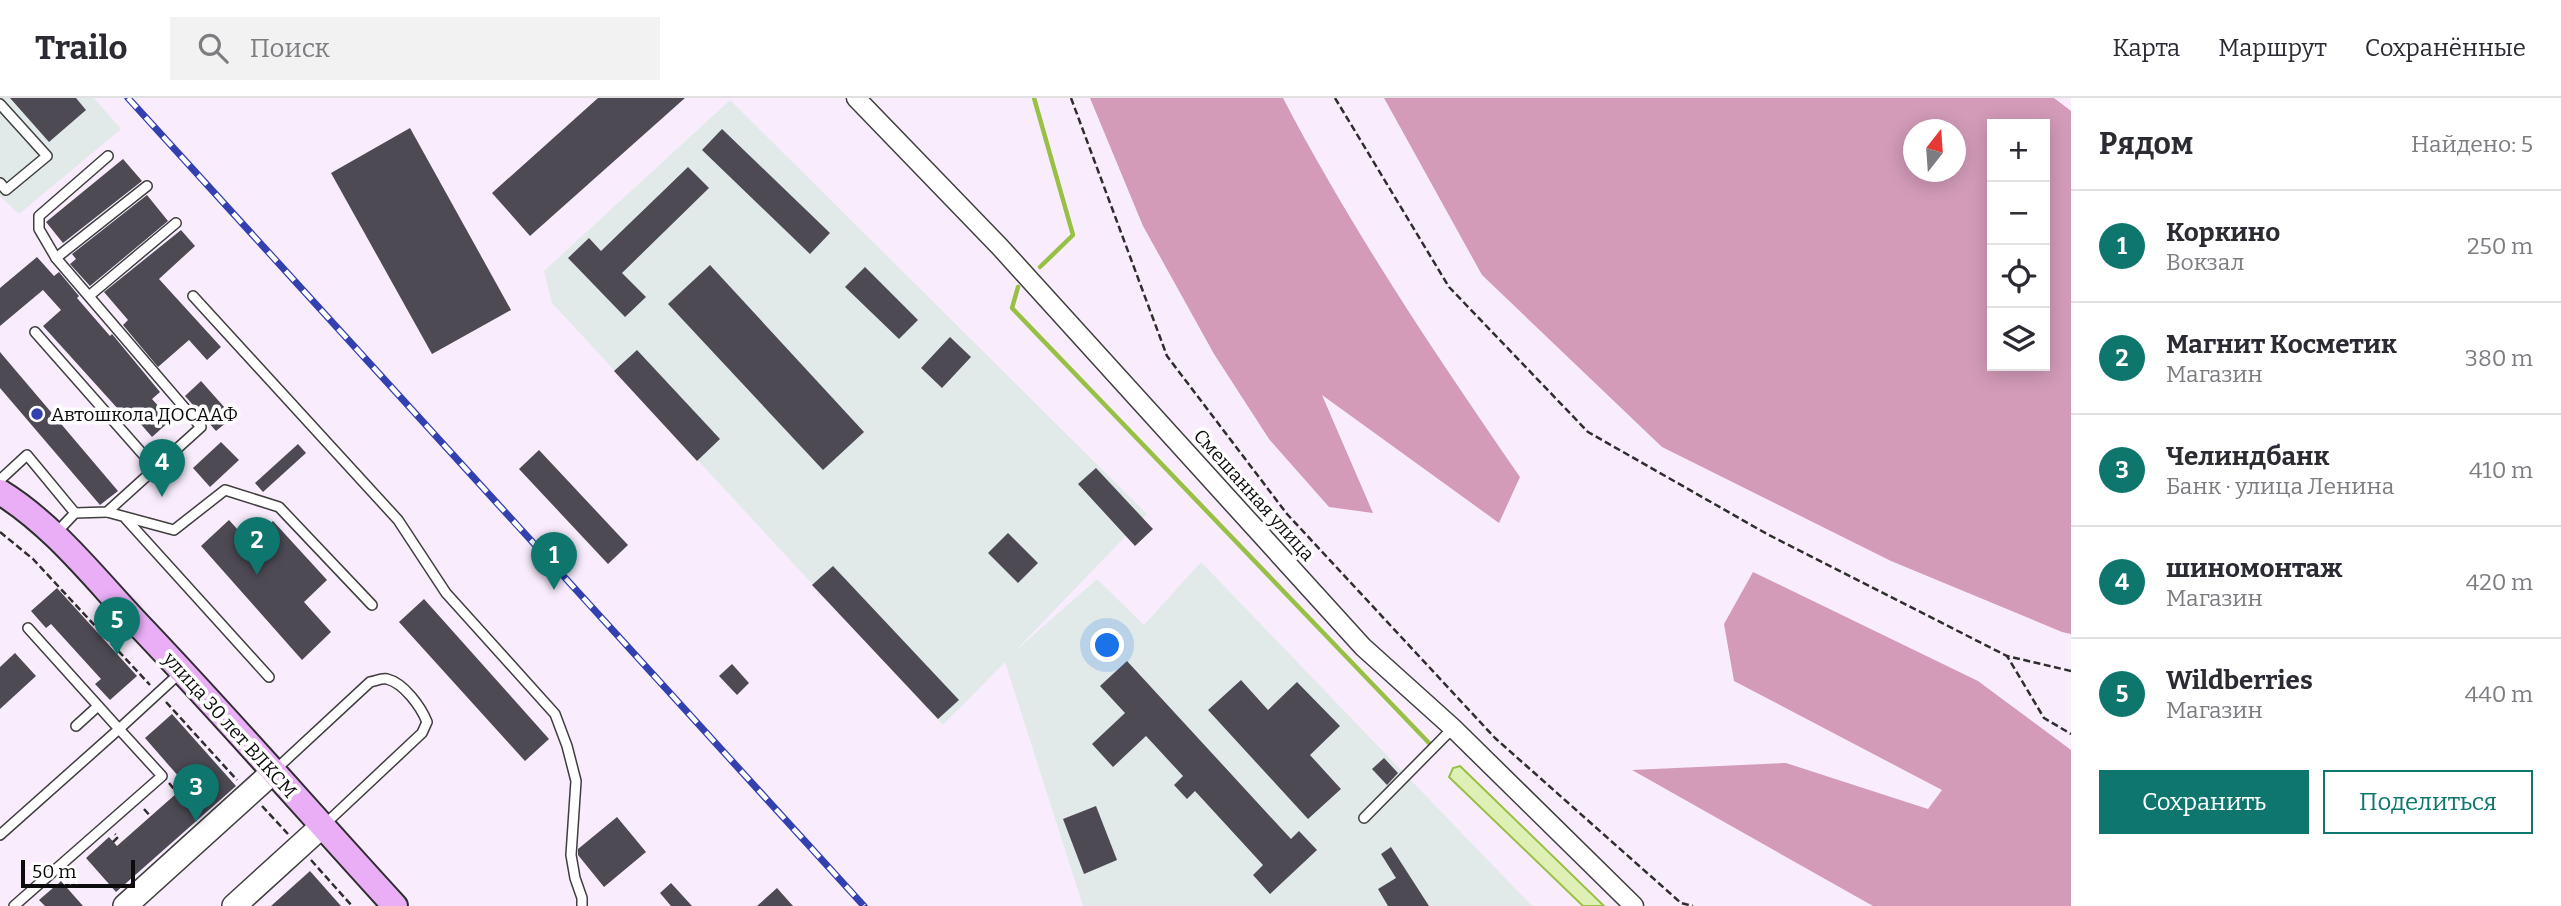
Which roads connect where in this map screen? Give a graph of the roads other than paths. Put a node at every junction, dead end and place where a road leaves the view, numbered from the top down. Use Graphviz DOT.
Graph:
graph roads {
  1 [pos="856,98"];
  2 [pos="0,104"];
  3 [pos="108,156"];
  4 [pos="0,183"];
  5 [pos="147,186"];
  6 [pos="176,223"];
  7 [pos="57,258"];
  8 [pos="89,296"];
  9 [pos="193,296"];
  10 [pos="35,332"];
  11 [pos="155,468"];
  12 [pos="0,480"];
  13 [pos="0,492"];
  14 [pos="107,512"];
  15 [pos="75,513"];
  16 [pos="125,517"];
  17 [pos="54,535"];
  18 [pos="372,605"];
  19 [pos="29,628"];
  20 [pos="182,670"];
  21 [pos="269,677"];
  22 [pos="98,706"];
  23 [pos="76,726"];
  24 [pos="1453,727"];
  25 [pos="119,729"];
  26 [pos="273,772"];
  27 [pos="1364,818"];
  28 [pos="322,826"];
  29 [pos="0,835"];
  30 [pos="14,906"];
  31 [pos="125,906"];
  32 [pos="234,906"];
  33 [pos="395,906"];
  34 [pos="582,906"];
  35 [pos="1634,906"];
  1 -- 24 [label="street, Смешанная улица"];
  2 -- 4 [label="lane"];
  3 -- 7 [label="lane"];
  5 -- 7 [label="lane"];
  6 -- 8 [label="lane"];
  7 -- 8 [label="lane"];
  8 -- 11 [label="lane"];
  9 -- 34 [label="lane"];
  10 -- 11 [label="lane"];
  11 -- 14 [label="lane"];
  12 -- 15 [label="lane"];
  13 -- 17 [label="main road, улица 30 лет ВЛКСМ"];
  14 -- 15 [label="lane"];
  14 -- 16 [label="lane"];
  15 -- 17 [label="lane"];
  16 -- 18 [label="lane"];
  16 -- 21 [label="lane"];
  17 -- 20 [label="main road, улица 30 лет ВЛКСМ"];
  19 -- 22 [label="lane"];
  20 -- 25 [label="lane"];
  20 -- 26 [label="main road, улица 30 лет ВЛКСМ"];
  22 -- 23 [label="lane"];
  22 -- 25 [label="lane"];
  24 -- 27 [label="lane"];
  24 -- 35 [label="street, Смешанная улица"];
  25 -- 29 [label="lane"];
  25 -- 30 [label="lane"];
  26 -- 28 [label="main road, улица 30 лет ВЛКСМ"];
  26 -- 28 [label="lane"];
  26 -- 31 [label="street"];
  28 -- 32 [label="street"];
  28 -- 33 [label="main road, улица 30 лет ВЛКСМ"];
}
